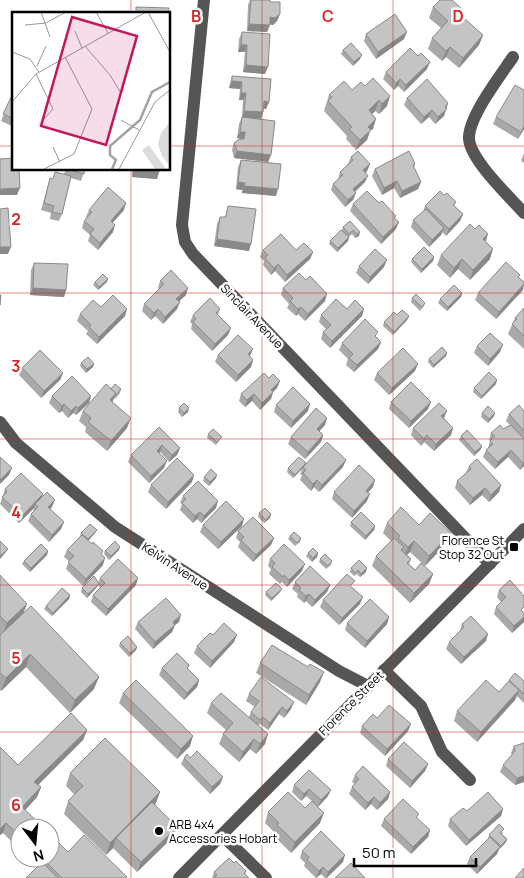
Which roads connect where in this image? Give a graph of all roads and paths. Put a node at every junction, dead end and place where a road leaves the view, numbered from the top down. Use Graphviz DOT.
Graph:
graph roads {
  1 [pos="204,0"];
  2 [pos="513,57"];
  3 [pos="524,213"];
  4 [pos="0,422"];
  5 [pos="524,529"];
  6 [pos="490,564"];
  7 [pos="384,670"];
  8 [pos="368,686"];
  9 [pos="470,780"];
  10 [pos="222,836"];
  11 [pos="180,878"];
  12 [pos="266,878"];
  1 -- 6 [label="street, Sinclair Avenue"];
  2 -- 3 [label="street"];
  4 -- 8 [label="street, Kelvin Avenue"];
  5 -- 6 [label="street, Florence Street"];
  6 -- 7 [label="street, Florence Street"];
  7 -- 8 [label="street, Florence Street"];
  7 -- 9 [label="street"];
  8 -- 10 [label="street, Florence Street"];
  10 -- 11 [label="street, Florence Street"];
  10 -- 12 [label="street"];
}
